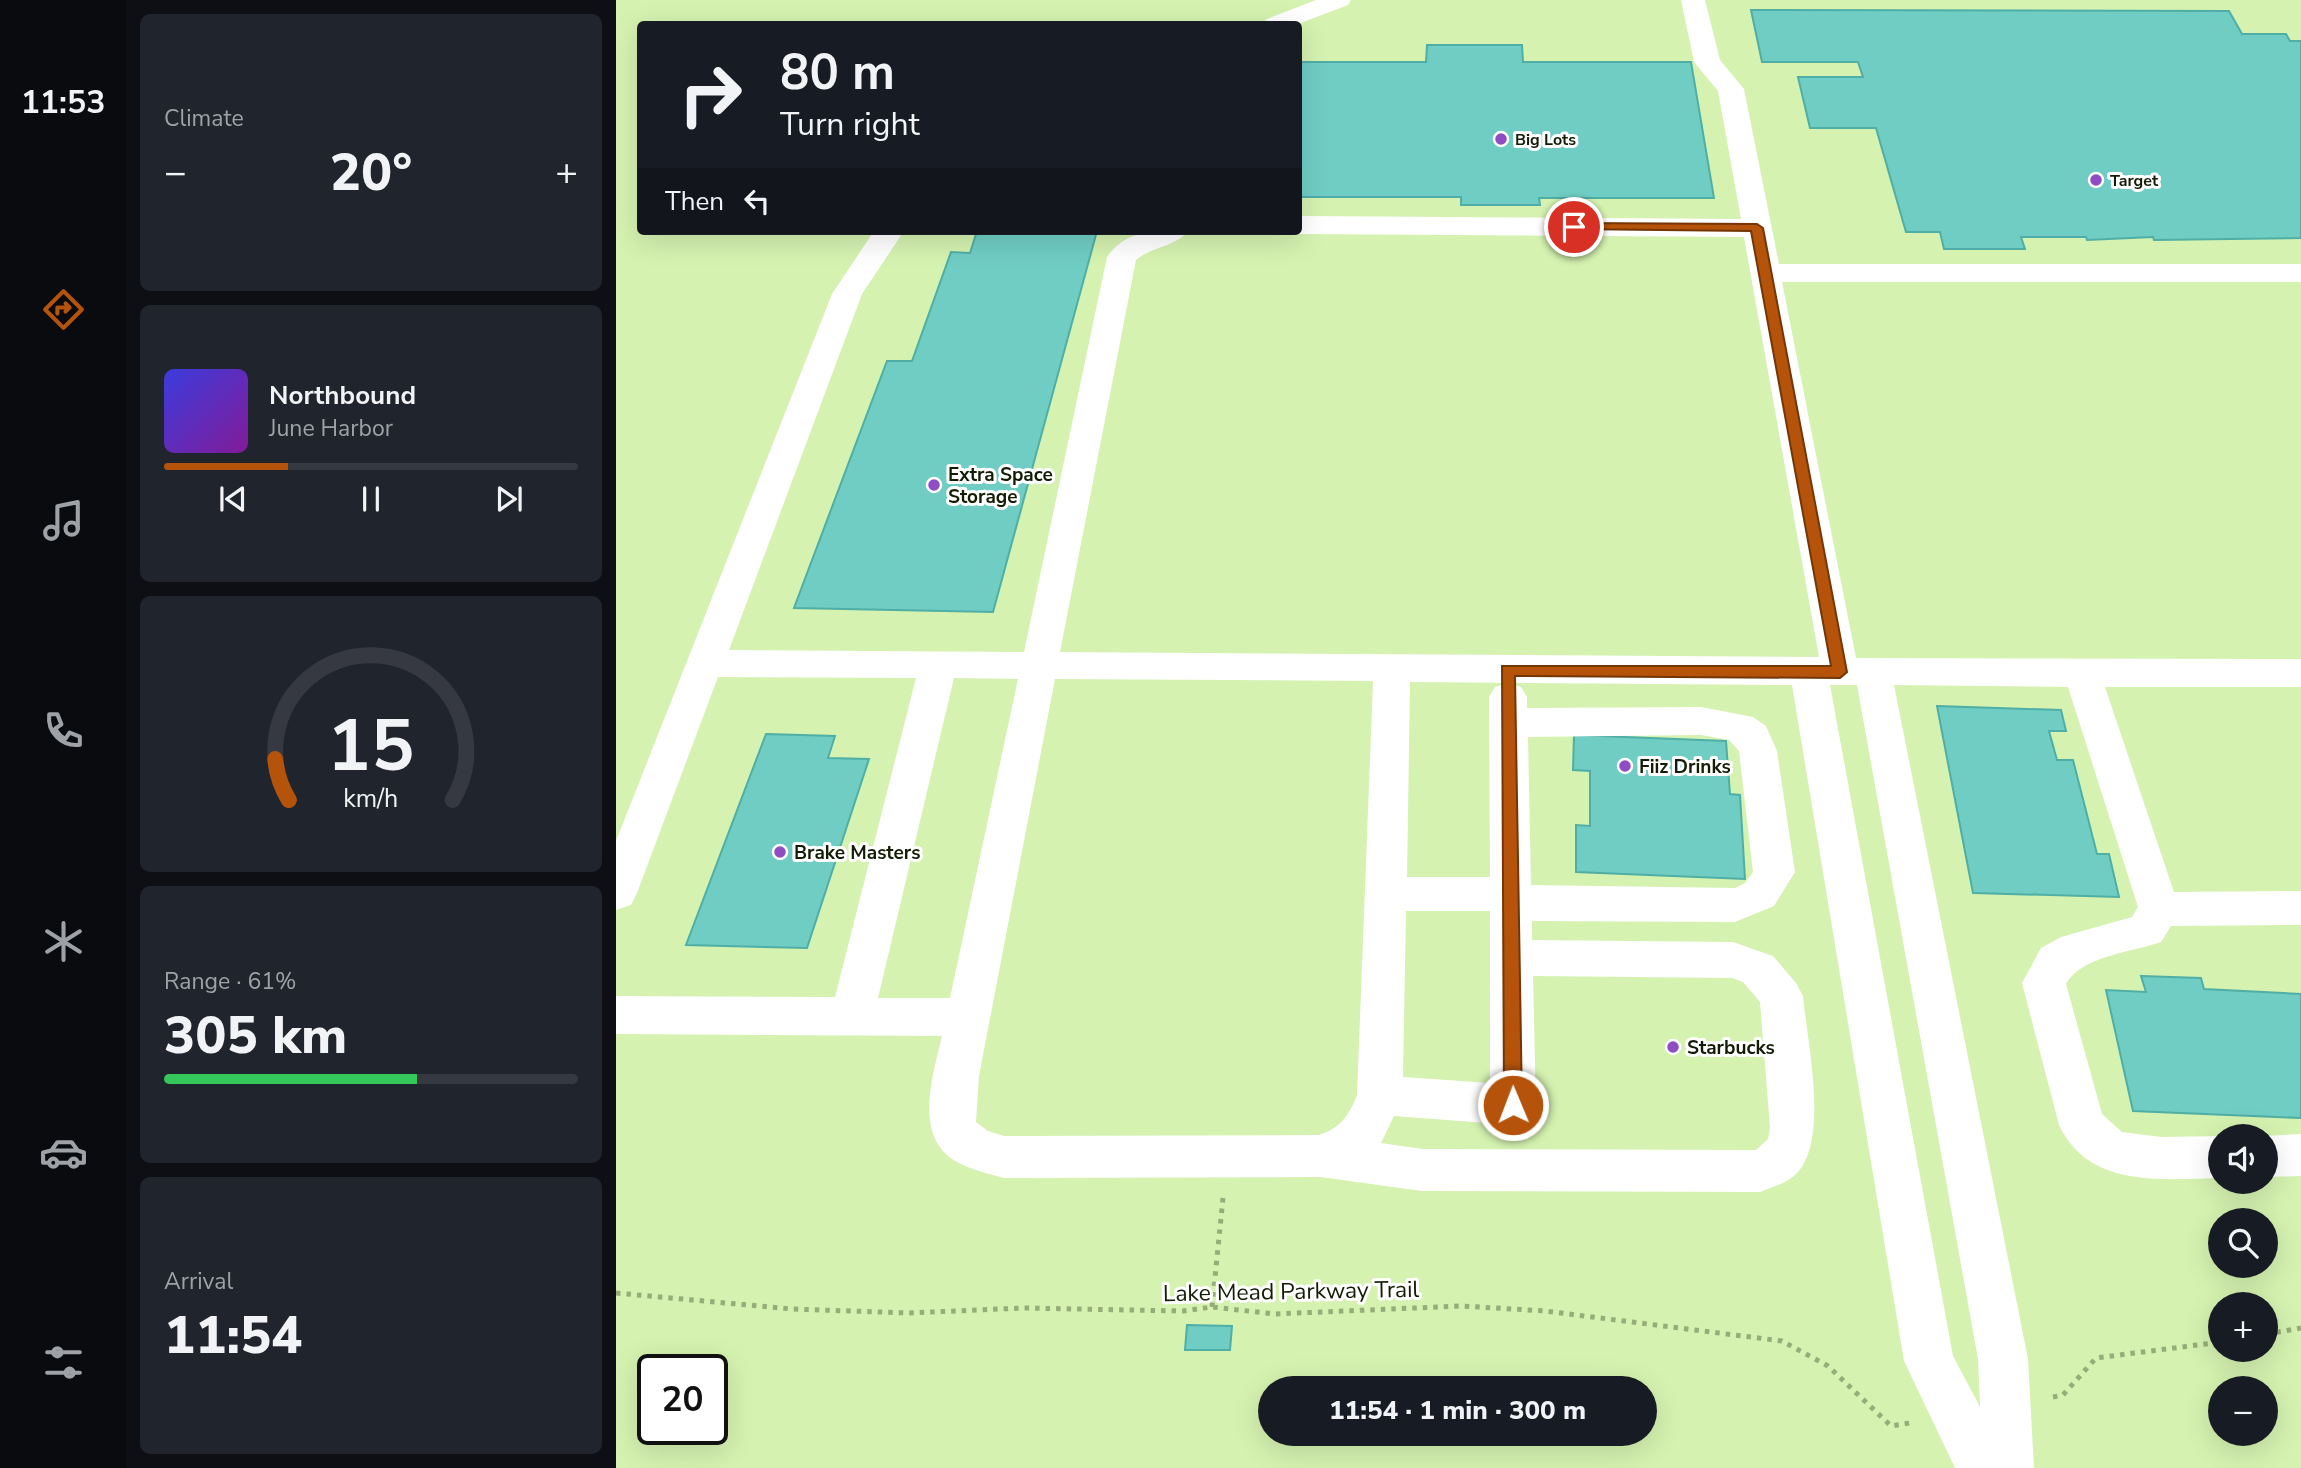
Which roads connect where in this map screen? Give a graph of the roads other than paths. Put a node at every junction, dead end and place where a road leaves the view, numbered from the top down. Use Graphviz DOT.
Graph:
graph roads {
  1 [pos="1339,0"];
  2 [pos="1693,0"];
  3 [pos="1284,21"];
  4 [pos="1302,225"];
  5 [pos="1757,228"];
  6 [pos="886,235"];
  7 [pos="1161,235"];
  8 [pos="1765,273"];
  9 [pos="2301,273"];
  10 [pos="705,663"];
  11 [pos="939,666"];
  12 [pos="1038,667"];
  13 [pos="1392,669"];
  14 [pos="1507,670"];
  15 [pos="1840,672"];
  16 [pos="2082,673"];
  17 [pos="2301,673"];
  18 [pos="1508,723"];
  19 [pos="616,893"];
  20 [pos="1385,894"];
  21 [pos="1509,894"];
  22 [pos="2301,908"];
  23 [pos="2159,909"];
  24 [pos="1510,957"];
  25 [pos="616,1015"];
  26 [pos="852,1017"];
  27 [pos="968,1017"];
  28 [pos="1380,1095"];
  29 [pos="2301,1155"];
  30 [pos="1319,1156"];
  31 [pos="2278,1156"];
  32 [pos="2208,1157"];
  33 [pos="1983,1468"];
  34 [pos="2008,1468"];
  1 -- 3 [label="lane"];
  2 -- 5 [label="lane"];
  4 -- 5 [label="lane"];
  5 -- 8 [label="lane"];
  6 -- 10 [label="lane"];
  7 -- 12 [label="lane"];
  8 -- 9 [label="lane"];
  8 -- 15 [label="lane"];
  10 -- 11 [label="lane"];
  10 -- 19 [label="lane"];
  11 -- 12 [label="lane"];
  11 -- 26 [label="lane"];
  12 -- 13 [label="lane"];
  12 -- 27 [label="lane"];
  13 -- 14 [label="lane"];
  13 -- 20 [label="lane"];
  14 -- 15 [label="lane"];
  14 -- 18 [label="lane"];
  15 -- 16 [label="lane"];
  15 -- 33 [label="lane"];
  15 -- 34 [label="lane"];
  16 -- 17 [label="lane"];
  16 -- 23 [label="lane"];
  18 -- 21 [label="lane"];
  18 -- 21 [label="lane"];
  20 -- 21 [label="lane"];
  20 -- 28 [label="lane"];
  21 -- 24 [label="lane"];
  22 -- 23 [label="lane"];
  23 -- 32 [label="lane"];
  24 -- 28 [label="lane"];
  24 -- 30 [label="lane"];
  25 -- 26 [label="lane"];
  26 -- 27 [label="lane"];
  27 -- 30 [label="lane"];
  28 -- 30 [label="lane"];
  29 -- 31 [label="lane"];
}
